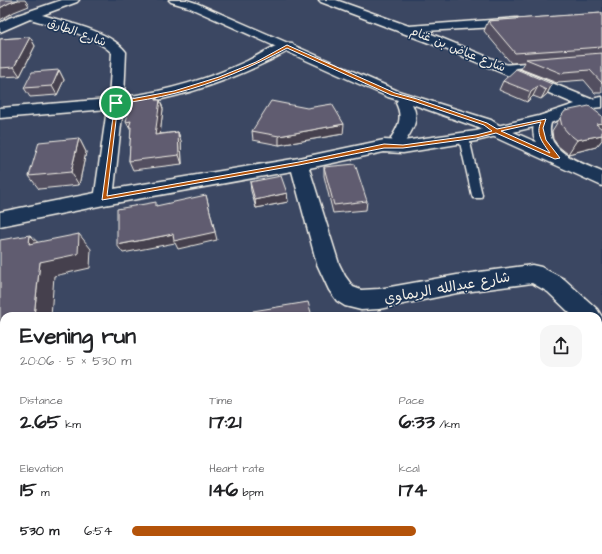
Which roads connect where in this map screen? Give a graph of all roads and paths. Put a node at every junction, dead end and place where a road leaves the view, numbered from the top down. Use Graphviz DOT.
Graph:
graph roads {
  1 [pos="73,0"];
  2 [pos="343,0"];
  3 [pos="186,1"];
  4 [pos="327,1"];
  5 [pos="34,10"];
  6 [pos="532,21"];
  7 [pos="0,28"];
  8 [pos="408,29"];
  9 [pos="287,46"];
  10 [pos="549,63"];
  11 [pos="503,67"];
  12 [pos="398,98"];
  13 [pos="116,103"];
  14 [pos="585,108"];
  15 [pos="0,113"];
  16 [pos="544,120"];
  17 [pos="476,132"];
  18 [pos="392,142"];
  19 [pos="557,158"];
  20 [pos="299,164"];
  21 [pos="602,180"];
  22 [pos="602,187"];
  23 [pos="477,196"];
  24 [pos="104,198"];
  25 [pos="0,219"];
  26 [pos="585,312"];
  1 -- 5 [label="street"];
  2 -- 4 [label="street"];
  3 -- 9 [label="street"];
  4 -- 8 [label="street, شارع عياض بن غنام"];
  5 -- 7 [label="street"];
  5 -- 13 [label="street, شارع الطارق"];
  6 -- 8 [label="street"];
  8 -- 11 [label="street, شارع عياض بن غنام"];
  9 -- 12 [label="street"];
  9 -- 13 [label="street"];
  10 -- 11 [label="lane"];
  11 -- 14 [label="street, شارع عياض بن غنام"];
  12 -- 17 [label="street"];
  12 -- 17 [label="street"];
  12 -- 18 [label="street"];
  13 -- 15 [label="street"];
  13 -- 24 [label="street, شارع الطارق"];
  14 -- 16 [label="street"];
  14 -- 17 [label="street"];
  16 -- 17 [label="street"];
  16 -- 19 [label="street"];
  17 -- 18 [label="street"];
  17 -- 19 [label="street"];
  17 -- 22 [label="street"];
  17 -- 23 [label="lane"];
  18 -- 20 [label="street"];
  19 -- 21 [label="street"];
  20 -- 24 [label="street"];
  20 -- 26 [label="street, شارع عبدالله الريماوي"];
  24 -- 25 [label="street"];
}
